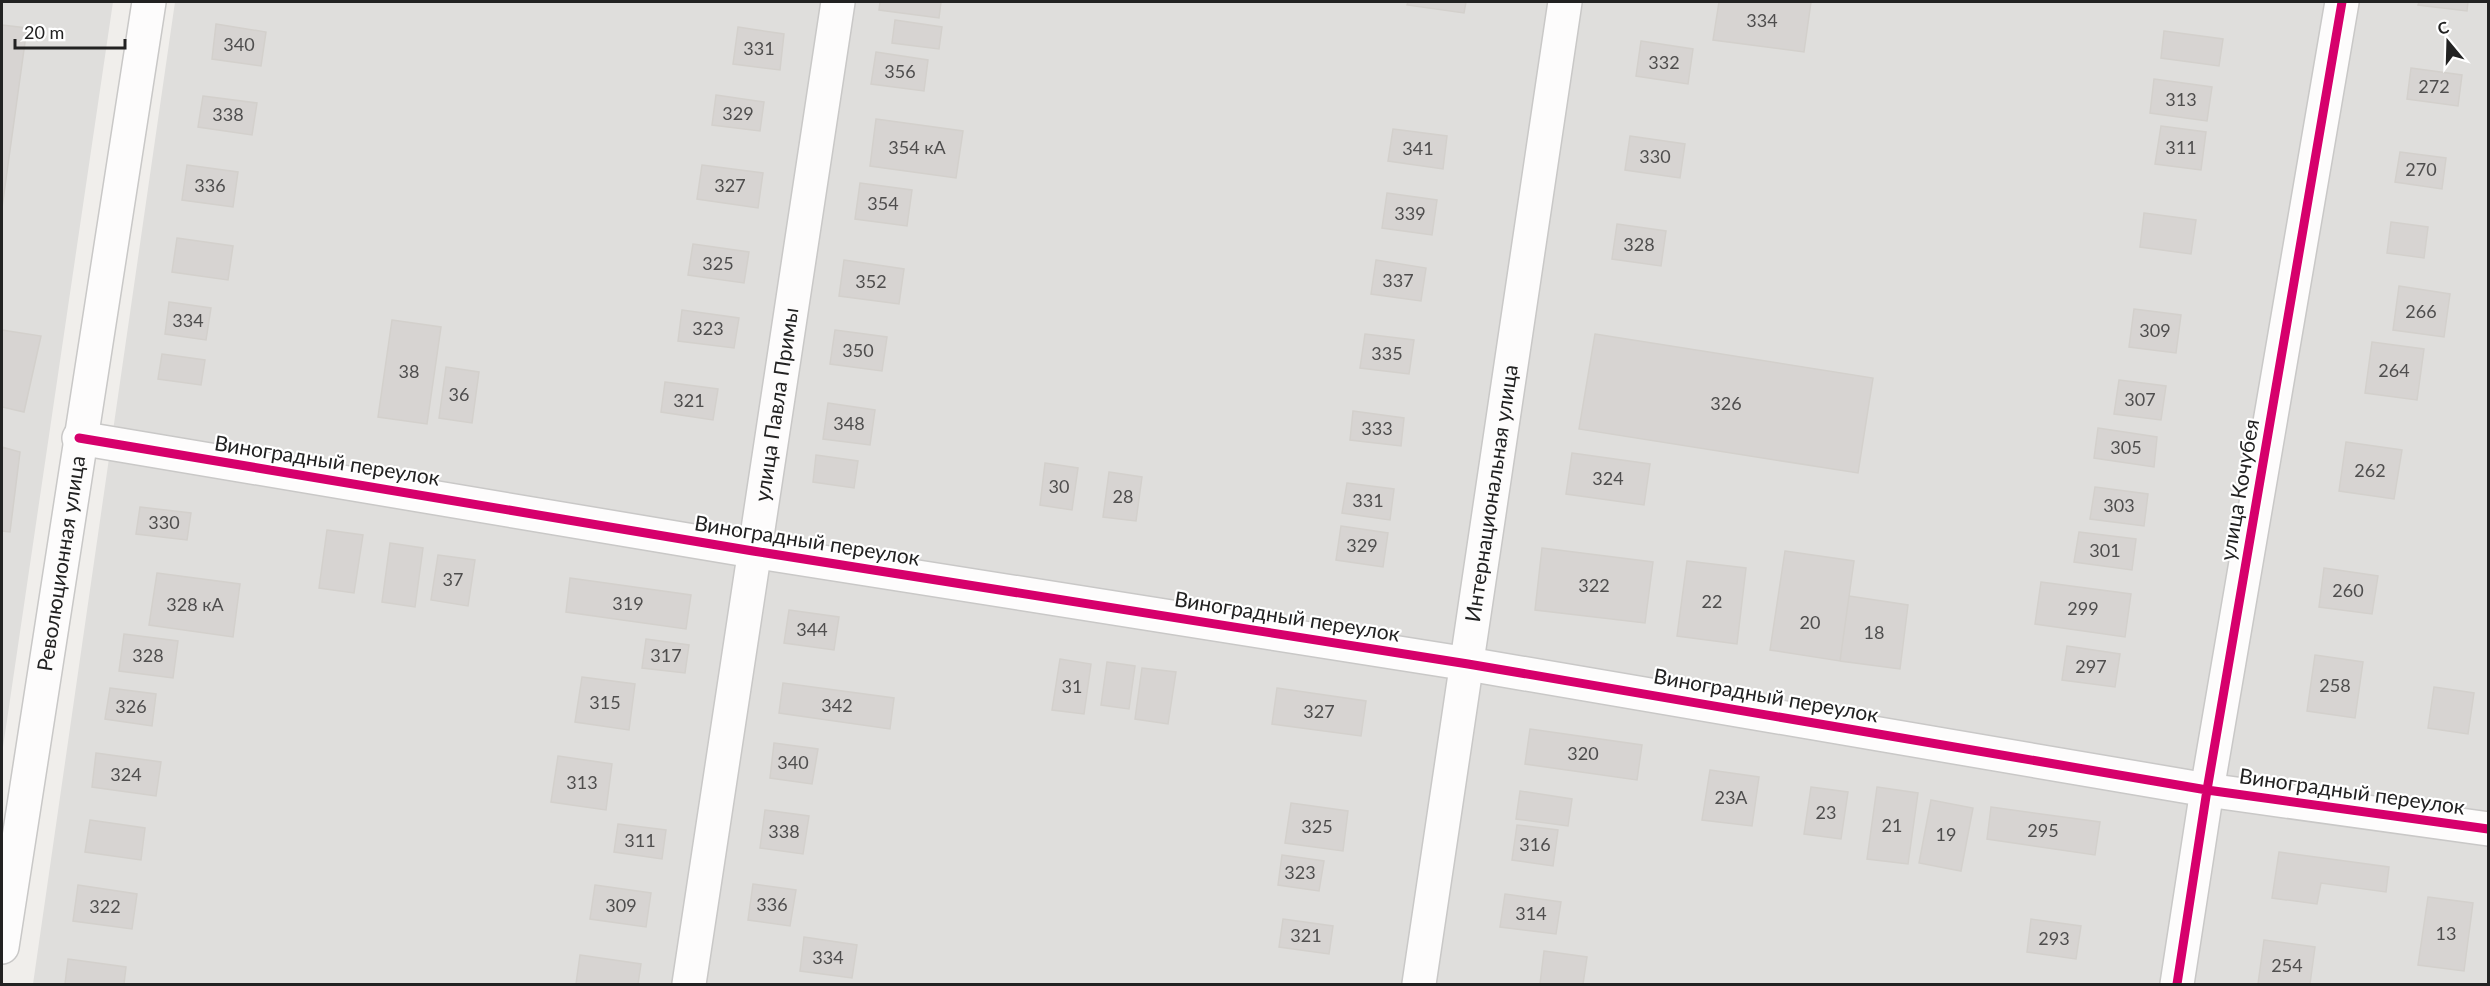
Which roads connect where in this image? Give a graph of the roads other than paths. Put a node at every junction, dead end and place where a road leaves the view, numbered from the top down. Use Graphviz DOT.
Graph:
graph roads {
  1 [pos="149,2"];
  2 [pos="838,2"];
  3 [pos="1565,2"];
  4 [pos="2342,2"];
  5 [pos="79,438"];
  6 [pos="753,551"];
  7 [pos="1468,664"];
  8 [pos="2207,790"];
  9 [pos="2488,829"];
  10 [pos="2,947"];
  11 [pos="689,984"];
  12 [pos="1419,984"];
  13 [pos="2177,984"];
  1 -- 5 [label="street, Революционная улица"];
  2 -- 6 [label="street, улица Павла Примы"];
  3 -- 7 [label="street, Интернациональная улица"];
  4 -- 8 [label="street, улица Кочубея"];
  5 -- 6 [label="street, Виноградный переулок"];
  5 -- 10 [label="street, Революционная улица"];
  6 -- 7 [label="street, Виноградный переулок"];
  6 -- 11 [label="street, улица Павла Примы"];
  7 -- 8 [label="street, Виноградный переулок"];
  7 -- 12 [label="street, Интернациональная улица"];
  8 -- 9 [label="street, Виноградный переулок"];
  8 -- 13 [label="street, улица Кочубея"];
}
